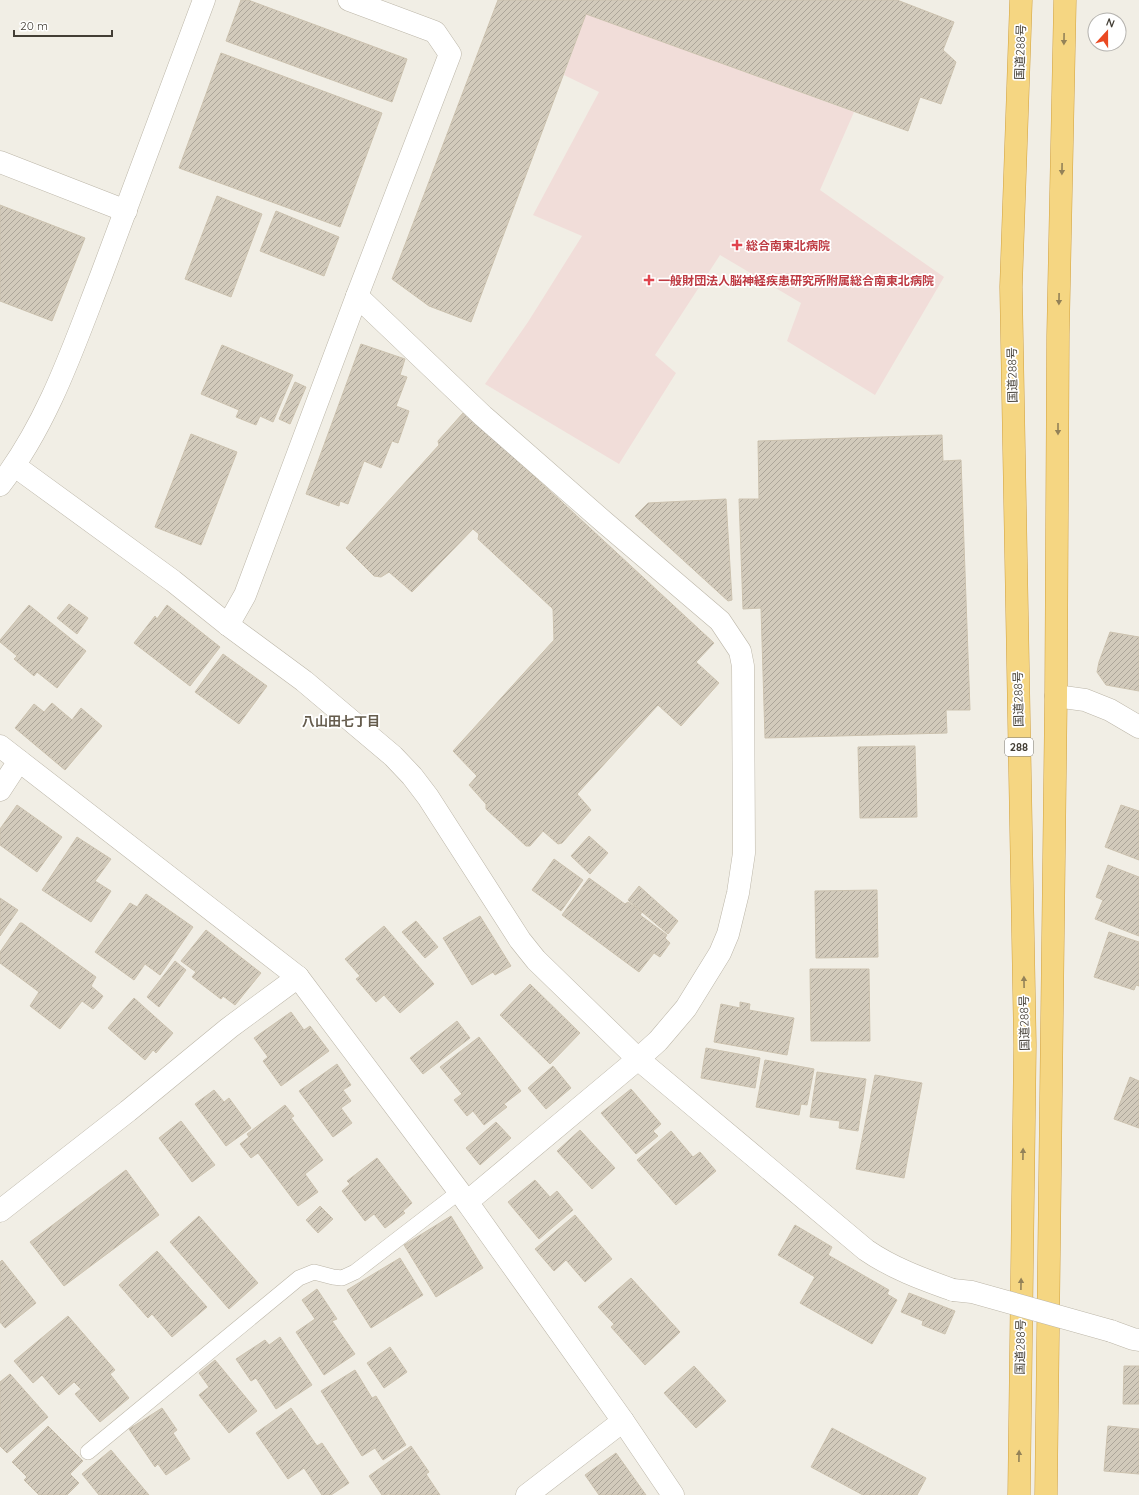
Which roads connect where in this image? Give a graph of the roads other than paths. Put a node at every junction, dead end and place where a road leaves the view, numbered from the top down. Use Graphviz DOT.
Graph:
graph roads {
  1 [pos="204,0"];
  2 [pos="349,0"];
  3 [pos="1021,0"];
  4 [pos="1065,0"];
  5 [pos="0,162"];
  6 [pos="126,211"];
  7 [pos="357,296"];
  8 [pos="15,466"];
  9 [pos="0,485"];
  10 [pos="228,626"];
  11 [pos="1056,696"];
  12 [pos="1139,727"];
  13 [pos="0,746"];
  14 [pos="19,761"];
  15 [pos="0,790"];
  16 [pos="298,977"];
  17 [pos="638,1059"];
  18 [pos="463,1197"];
  19 [pos="0,1211"];
  20 [pos="1139,1340"];
  21 [pos="623,1421"];
  22 [pos="88,1452"];
  23 [pos="527,1495"];
  24 [pos="673,1495"];
  25 [pos="1019,1495"];
  26 [pos="1046,1495"];
  1 -- 6 [label="street"];
  2 -- 7 [label="street"];
  25 -- 3 [label="highway, 国道288号 / 288, one-way"];
  4 -- 11 [label="highway, one-way"];
  5 -- 6 [label="street"];
  6 -- 8 [label="street"];
  7 -- 10 [label="street"];
  7 -- 17 [label="street"];
  8 -- 9 [label="street"];
  8 -- 10 [label="street"];
  10 -- 17 [label="street"];
  11 -- 12 [label="street"];
  11 -- 26 [label="highway"];
  13 -- 14 [label="street"];
  14 -- 15 [label="street"];
  14 -- 16 [label="street"];
  16 -- 18 [label="street"];
  16 -- 19 [label="street"];
  17 -- 18 [label="street"];
  17 -- 20 [label="street, bridge"];
  18 -- 21 [label="street"];
  18 -- 22 [label="lane"];
  21 -- 23 [label="street"];
  21 -- 24 [label="street"];
}
